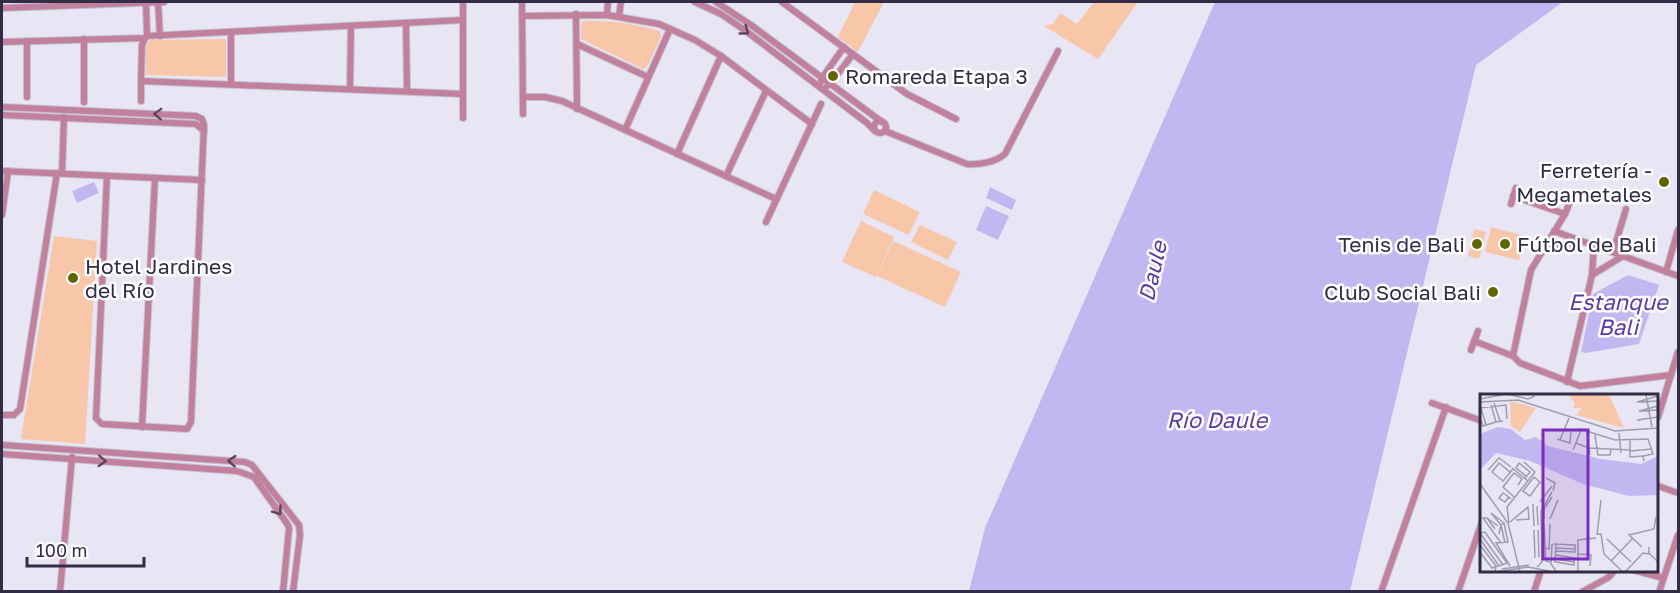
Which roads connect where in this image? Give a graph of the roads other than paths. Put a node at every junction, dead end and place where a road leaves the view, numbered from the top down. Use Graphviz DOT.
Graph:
graph roads {
  1 [pos="146,2"];
  2 [pos="158,2"];
  3 [pos="164,2"];
  4 [pos="463,2"];
  5 [pos="522,2"];
  6 [pos="608,2"];
  7 [pos="621,2"];
  8 [pos="695,2"];
  9 [pos="716,2"];
  10 [pos="782,2"];
  11 [pos="2,8"];
  12 [pos="576,15"];
  13 [pos="607,15"];
  14 [pos="522,16"];
  15 [pos="619,16"];
  16 [pos="463,20"];
  17 [pos="406,23"];
  18 [pos="351,26"];
  19 [pos="670,29"];
  20 [pos="231,33"];
  21 [pos="160,36"];
  22 [pos="146,37"];
  23 [pos="84,39"];
  24 [pos="27,41"];
  25 [pos="2,42"];
  26 [pos="577,44"];
  27 [pos="844,48"];
  28 [pos="1058,51"];
  29 [pos="853,54"];
  30 [pos="721,56"];
  31 [pos="648,77"];
  32 [pos="822,78"];
  33 [pos="141,81"];
  34 [pos="231,84"];
  35 [pos="830,84"];
  36 [pos="350,88"];
  37 [pos="820,88"];
  38 [pos="407,91"];
  39 [pos="766,91"];
  40 [pos="463,94"];
  41 [pos="523,96"];
  42 [pos="27,97"];
  43 [pos="141,101"];
  44 [pos="84,102"];
  45 [pos="821,104"];
  46 [pos="2,107"];
  47 [pos="577,109"];
  48 [pos="64,110"];
  49 [pos="523,114"];
  50 [pos="2,115"];
  51 [pos="64,118"];
  52 [pos="463,118"];
  53 [pos="956,119"];
  54 [pos="882,122"];
  55 [pos="812,124"];
  56 [pos="625,130"];
  57 [pos="875,131"];
  58 [pos="885,131"];
  59 [pos="204,132"];
  60 [pos="677,154"];
  61 [pos="5,171"];
  62 [pos="60,173"];
  63 [pos="106,176"];
  64 [pos="726,176"];
  65 [pos="154,178"];
  66 [pos="202,180"];
  67 [pos="1516,188"];
  68 [pos="1573,195"];
  69 [pos="1513,196"];
  70 [pos="776,199"];
  71 [pos="1511,204"];
  72 [pos="1626,209"];
  73 [pos="1565,214"];
  74 [pos="2,215"];
  75 [pos="765,222"];
  76 [pos="1678,230"];
  77 [pos="1554,231"];
  78 [pos="1577,241"];
  79 [pos="1594,245"];
  80 [pos="1543,251"];
  81 [pos="1613,252"];
  82 [pos="1623,256"];
  83 [pos="1666,272"];
  84 [pos="1592,275"];
  85 [pos="1678,276"];
  86 [pos="1478,331"];
  87 [pos="1474,341"];
  88 [pos="1471,350"];
  89 [pos="1678,352"];
  90 [pos="1513,356"];
  91 [pos="1671,375"];
  92 [pos="1567,382"];
  93 [pos="1432,402"];
  94 [pos="1446,407"];
  95 [pos="1659,414"];
  96 [pos="2,415"];
  97 [pos="1480,420"];
  98 [pos="142,427"];
  99 [pos="2,445"];
  100 [pos="72,450"];
  101 [pos="2,454"];
  102 [pos="72,460"];
  103 [pos="1659,486"];
  104 [pos="1678,494"];
  105 [pos="1480,528"];
  106 [pos="1678,535"];
  107 [pos="1540,572"];
  108 [pos="1613,572"];
  109 [pos="1640,572"];
  110 [pos="1663,578"];
  111 [pos="60,591"];
  112 [pos="283,591"];
  113 [pos="293,591"];
  114 [pos="1381,591"];
  115 [pos="1458,591"];
  116 [pos="1534,591"];
  117 [pos="1582,591"];
  118 [pos="1659,591"];
  1 -- 2 [label="street"];
  1 -- 11 [label="street"];
  1 -- 22 [label="street"];
  2 -- 3 [label="street"];
  2 -- 21 [label="street"];
  4 -- 16 [label="street"];
  5 -- 14 [label="street"];
  6 -- 13 [label="street"];
  7 -- 15 [label="street"];
  8 -- 37 [label="street, one-way"];
  9 -- 32 [label="street"];
  10 -- 27 [label="street"];
  12 -- 13 [label="street"];
  12 -- 14 [label="street"];
  12 -- 26 [label="street"];
  13 -- 15 [label="street"];
  14 -- 41 [label="street"];
  15 -- 19 [label="street"];
  16 -- 17 [label="street"];
  16 -- 40 [label="street"];
  17 -- 18 [label="street"];
  17 -- 38 [label="street"];
  18 -- 20 [label="street"];
  18 -- 36 [label="street"];
  19 -- 30 [label="street"];
  19 -- 31 [label="street"];
  20 -- 21 [label="street"];
  20 -- 34 [label="street"];
  21 -- 22 [label="street"];
  22 -- 23 [label="street"];
  22 -- 33 [label="street"];
  23 -- 24 [label="street"];
  23 -- 44 [label="street"];
  24 -- 25 [label="street"];
  24 -- 42 [label="street"];
  26 -- 31 [label="street"];
  26 -- 47 [label="street"];
  27 -- 29 [label="street"];
  27 -- 32 [label="street"];
  28 -- 58 [label="street"];
  29 -- 35 [label="street"];
  29 -- 53 [label="street"];
  30 -- 39 [label="street"];
  30 -- 60 [label="street"];
  31 -- 56 [label="street"];
  32 -- 35 [label="street"];
  32 -- 37 [label="street"];
  33 -- 34 [label="street"];
  33 -- 43 [label="street"];
  34 -- 36 [label="street"];
  35 -- 37 [label="street"];
  35 -- 54 [label="street"];
  36 -- 38 [label="street"];
  37 -- 57 [label="street"];
  38 -- 40 [label="street"];
  39 -- 55 [label="street"];
  39 -- 64 [label="street"];
  40 -- 52 [label="street"];
  41 -- 47 [label="street"];
  41 -- 49 [label="street"];
  45 -- 55 [label="street"];
  46 -- 48 [label="street"];
  47 -- 56 [label="street"];
  48 -- 51 [label="street"];
  59 -- 48 [label="street, one-way"];
  50 -- 51 [label="street"];
  51 -- 59 [label="street"];
  51 -- 62 [label="street"];
  54 -- 57 [label="street"];
  54 -- 58 [label="street"];
  55 -- 70 [label="street"];
  56 -- 60 [label="street"];
  57 -- 58 [label="street"];
  59 -- 66 [label="street"];
  60 -- 64 [label="street"];
  61 -- 62 [label="street"];
  61 -- 74 [label="street"];
  62 -- 63 [label="street"];
  62 -- 96 [label="street"];
  63 -- 65 [label="street"];
  63 -- 98 [label="street"];
  64 -- 70 [label="street"];
  65 -- 66 [label="street"];
  65 -- 98 [label="street"];
  66 -- 98 [label="street"];
  67 -- 69 [label="street"];
  68 -- 73 [label="street"];
  69 -- 71 [label="street"];
  69 -- 73 [label="street"];
  70 -- 75 [label="street"];
  72 -- 81 [label="street"];
  73 -- 77 [label="street"];
  76 -- 83 [label="street"];
  77 -- 78 [label="street"];
  77 -- 80 [label="street"];
  78 -- 79 [label="street"];
  78 -- 80 [label="street"];
  79 -- 81 [label="street"];
  79 -- 84 [label="street"];
  80 -- 90 [label="street"];
  81 -- 82 [label="street"];
  82 -- 83 [label="street"];
  82 -- 84 [label="street"];
  83 -- 85 [label="street"];
  84 -- 92 [label="street"];
  86 -- 87 [label="street"];
  87 -- 88 [label="street"];
  87 -- 90 [label="street"];
  89 -- 91 [label="street"];
  90 -- 92 [label="street"];
  91 -- 92 [label="street"];
  91 -- 95 [label="street"];
  93 -- 94 [label="street"];
  94 -- 97 [label="street"];
  94 -- 114 [label="street"];
  99 -- 100 [label="street"];
  100 -- 102 [label="street"];
  113 -- 100 [label="street, one-way"];
  101 -- 102 [label="street"];
  102 -- 111 [label="street"];
  102 -- 112 [label="street, one-way"];
  103 -- 104 [label="street"];
  105 -- 115 [label="street"];
  106 -- 110 [label="street"];
  107 -- 116 [label="street"];
  108 -- 117 [label="street"];
  109 -- 110 [label="street"];
  110 -- 118 [label="street"];
}
